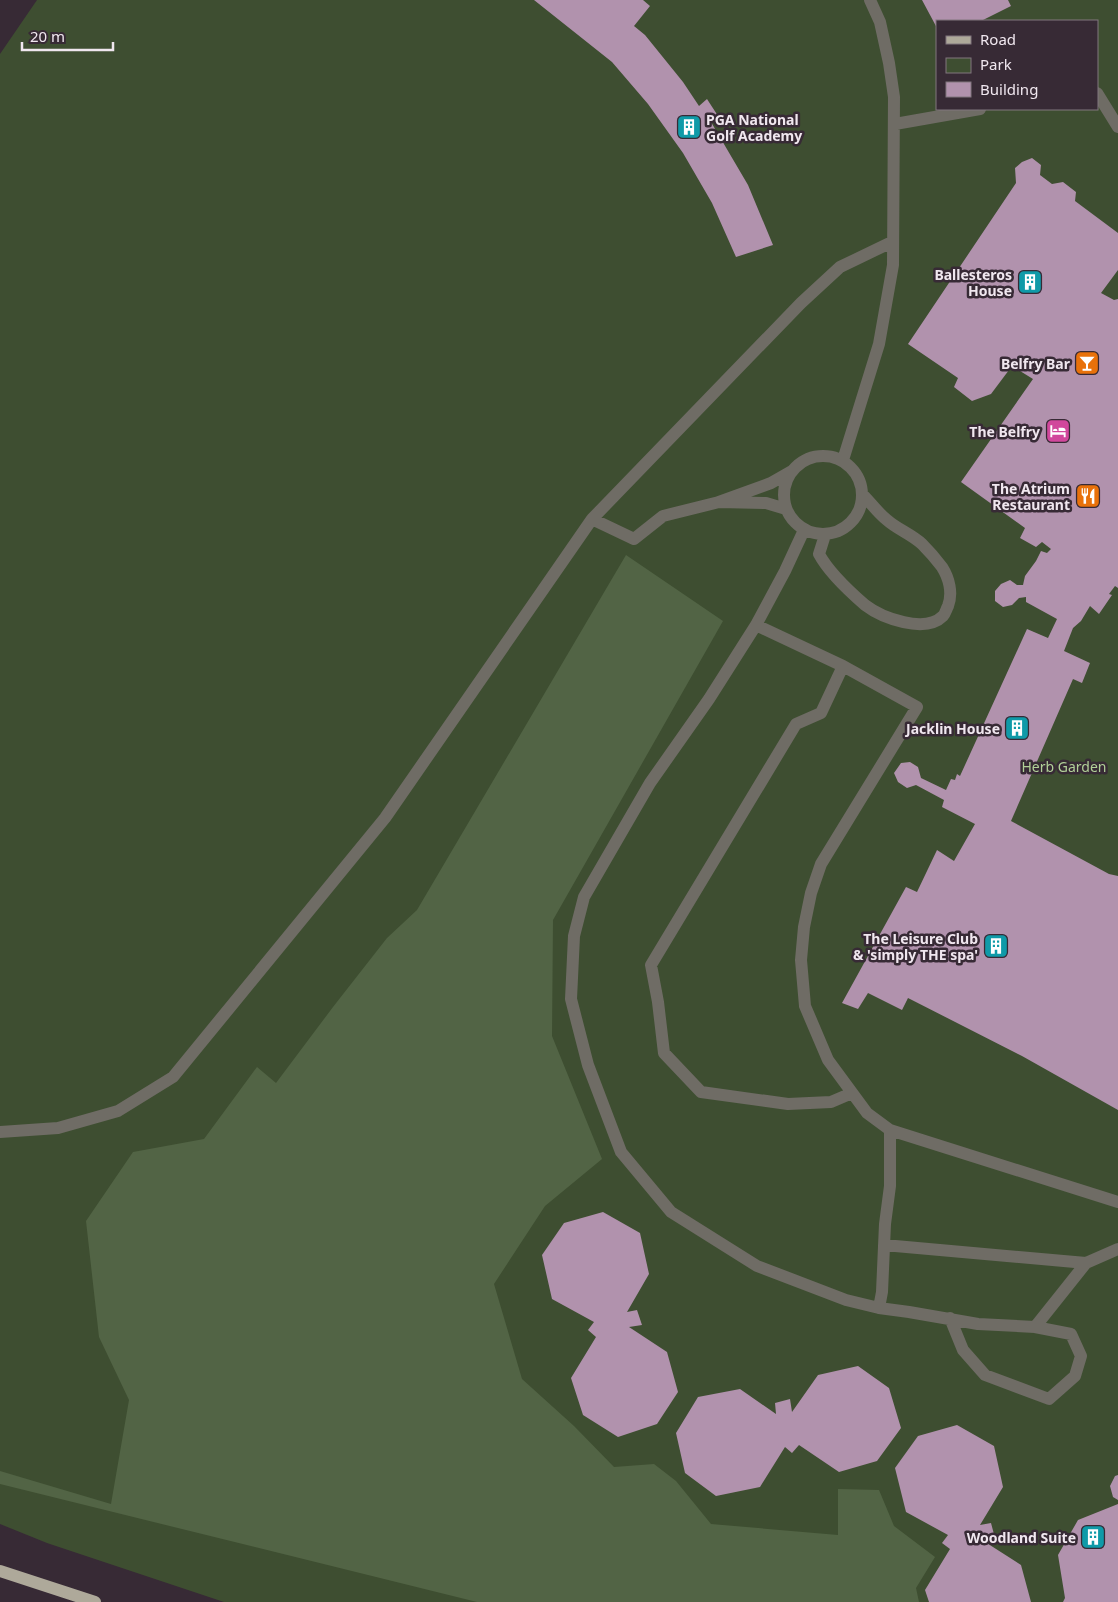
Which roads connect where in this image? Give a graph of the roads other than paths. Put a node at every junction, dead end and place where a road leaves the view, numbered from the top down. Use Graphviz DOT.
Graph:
graph roads {
  1 [pos="870,0"];
  2 [pos="1098,96"];
  3 [pos="974,110"];
  4 [pos="895,124"];
  5 [pos="1118,127"];
  6 [pos="892,242"];
  7 [pos="842,460"];
  8 [pos="792,471"];
  9 [pos="863,495"];
  10 [pos="719,502"];
  11 [pos="786,509"];
  12 [pos="592,519"];
  13 [pos="804,530"];
  14 [pos="824,535"];
  15 [pos="756,625"];
  16 [pos="843,666"];
  17 [pos="852,1093"];
  18 [pos="890,1130"];
  19 [pos="0,1132"];
  20 [pos="1118,1202"];
  21 [pos="884,1245"];
  22 [pos="1118,1249"];
  23 [pos="1086,1263"];
  24 [pos="879,1308"];
  25 [pos="950,1318"];
  26 [pos="1034,1327"];
  27 [pos="0,1571"];
  28 [pos="95,1602"];
  1 -- 4 [label="lane"];
  2 -- 5 [label="lane"];
  3 -- 4 [label="lane"];
  4 -- 6 [label="lane"];
  6 -- 7 [label="lane"];
  6 -- 12 [label="lane"];
  7 -- 8 [label="lane"];
  7 -- 9 [label="lane"];
  8 -- 10 [label="lane"];
  8 -- 11 [label="lane"];
  9 -- 14 [label="lane"];
  9 -- 14 [label="lane"];
  10 -- 11 [label="lane"];
  10 -- 12 [label="lane"];
  11 -- 13 [label="lane"];
  12 -- 19 [label="lane"];
  13 -- 14 [label="lane"];
  13 -- 15 [label="lane"];
  15 -- 16 [label="lane"];
  15 -- 24 [label="lane"];
  16 -- 17 [label="lane"];
  16 -- 17 [label="lane"];
  17 -- 18 [label="lane"];
  18 -- 20 [label="lane"];
  18 -- 21 [label="lane"];
  21 -- 23 [label="lane"];
  21 -- 24 [label="lane"];
  22 -- 23 [label="lane"];
  23 -- 26 [label="lane"];
  24 -- 25 [label="lane"];
  25 -- 26 [label="lane"];
  25 -- 26 [label="lane"];
  27 -- 28 [label="main road"];
}
